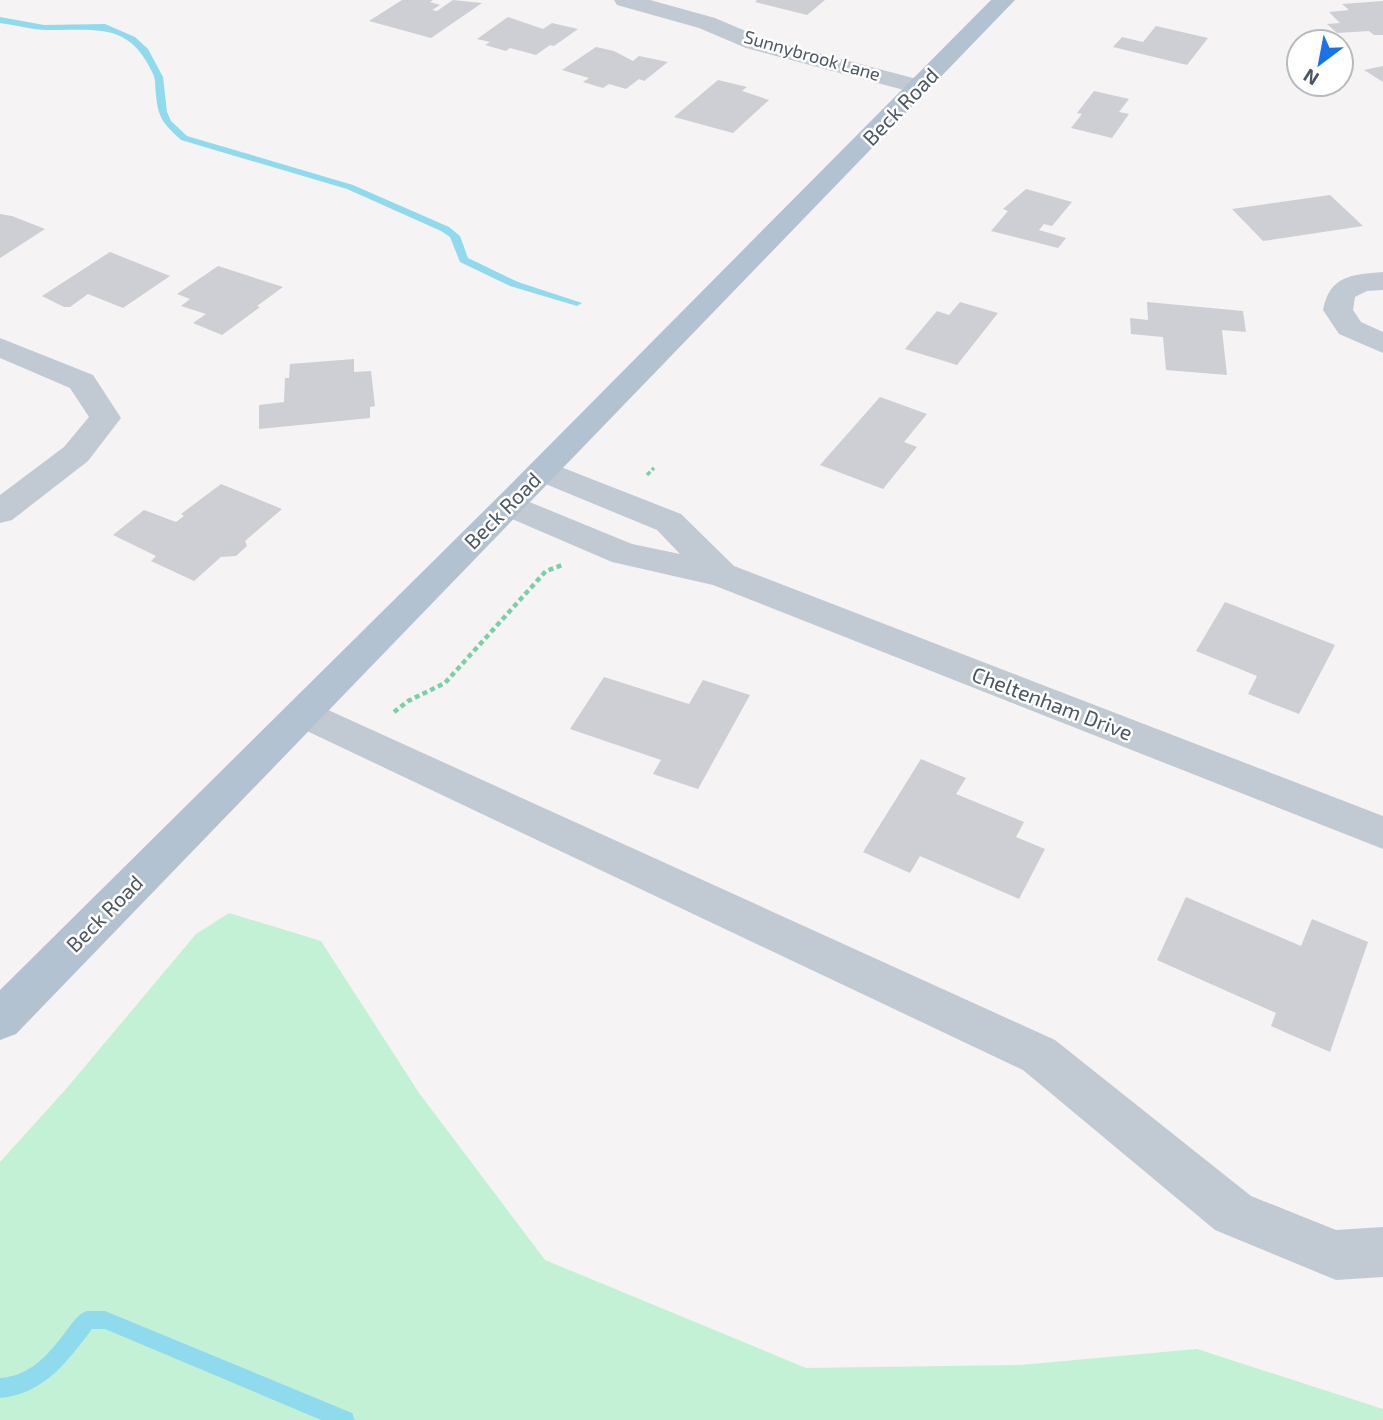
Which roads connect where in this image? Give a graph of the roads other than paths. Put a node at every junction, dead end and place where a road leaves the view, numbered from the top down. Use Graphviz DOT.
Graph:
graph roads {
  1 [pos="1004,0"];
  2 [pos="642,2"];
  3 [pos="919,88"];
  4 [pos="1383,281"];
  5 [pos="1383,344"];
  6 [pos="0,346"];
  7 [pos="543,471"];
  8 [pos="510,505"];
  9 [pos="0,512"];
  10 [pos="720,575"];
  11 [pos="304,713"];
  12 [pos="1383,833"];
  13 [pos="0,1020"];
  14 [pos="1383,1252"];
  1 -- 3 [label="main road, Beck Road"];
  2 -- 3 [label="street, Sunnybrook Lane"];
  3 -- 7 [label="main road, Beck Road"];
  4 -- 5 [label="street"];
  6 -- 9 [label="street"];
  7 -- 8 [label="main road, Beck Road"];
  7 -- 10 [label="street, Cheltenham Drive"];
  8 -- 10 [label="street, Cheltenham Drive"];
  8 -- 11 [label="main road, Beck Road"];
  10 -- 12 [label="street, Cheltenham Drive"];
  11 -- 13 [label="main road, Beck Road"];
  11 -- 14 [label="street"];
}
